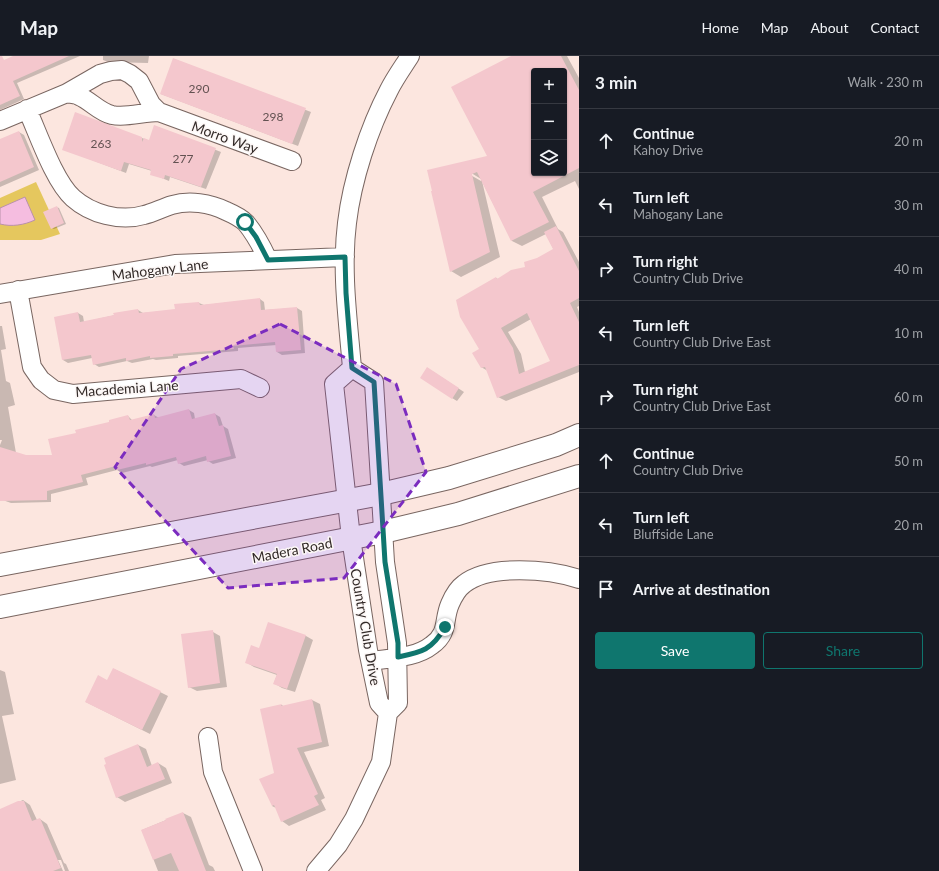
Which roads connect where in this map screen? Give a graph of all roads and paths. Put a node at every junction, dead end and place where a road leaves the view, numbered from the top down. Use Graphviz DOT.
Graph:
graph roads {
  1 [pos="410,56"];
  2 [pos="67,93"];
  3 [pos="27,109"];
  4 [pos="159,112"];
  5 [pos="0,121"];
  6 [pos="292,161"];
  7 [pos="345,257"];
  8 [pos="268,260"];
  9 [pos="18,290"];
  10 [pos="0,294"];
  11 [pos="352,368"];
  12 [pos="260,388"];
  13 [pos="579,435"];
  14 [pos="579,476"];
  15 [pos="381,494"];
  16 [pos="347,501"];
  17 [pos="383,532"];
  18 [pos="351,538"];
  19 [pos="0,565"];
  20 [pos="579,579"];
  21 [pos="0,607"];
  22 [pos="398,657"];
  23 [pos="371,661"];
  24 [pos="388,712"];
  25 [pos="208,737"];
  26 [pos="253,871"];
  27 [pos="316,871"];
  1 -- 7 [label="street"];
  2 -- 3 [label="street"];
  2 -- 4 [label="street, Morro Way"];
  2 -- 4 [label="street"];
  3 -- 5 [label="street"];
  3 -- 8 [label="street"];
  4 -- 6 [label="street, Morro Way"];
  7 -- 8 [label="street, Mahogany Lane"];
  7 -- 11 [label="street"];
  8 -- 9 [label="street, Mahogany Lane"];
  9 -- 10 [label="street, Mahogany Lane"];
  9 -- 12 [label="street, Macademia Lane"];
  11 -- 15 [label="street, Country Club Drive"];
  11 -- 16 [label="street, Country Club Drive"];
  13 -- 15 [label="main road"];
  14 -- 17 [label="main road, Madera Road"];
  15 -- 16 [label="main road"];
  15 -- 17 [label="street, Country Club Drive"];
  16 -- 18 [label="street, Country Club Drive"];
  16 -- 19 [label="main road"];
  17 -- 18 [label="main road, Madera Road"];
  17 -- 22 [label="street, Country Club Drive"];
  18 -- 21 [label="main road, Madera Road"];
  18 -- 23 [label="street, Country Club Drive"];
  20 -- 22 [label="street"];
  22 -- 23 [label="street"];
  22 -- 24 [label="street, Country Club Drive"];
  23 -- 24 [label="street, Country Club Drive"];
  24 -- 27 [label="street, Country Club Drive"];
  25 -- 26 [label="street"];
}
